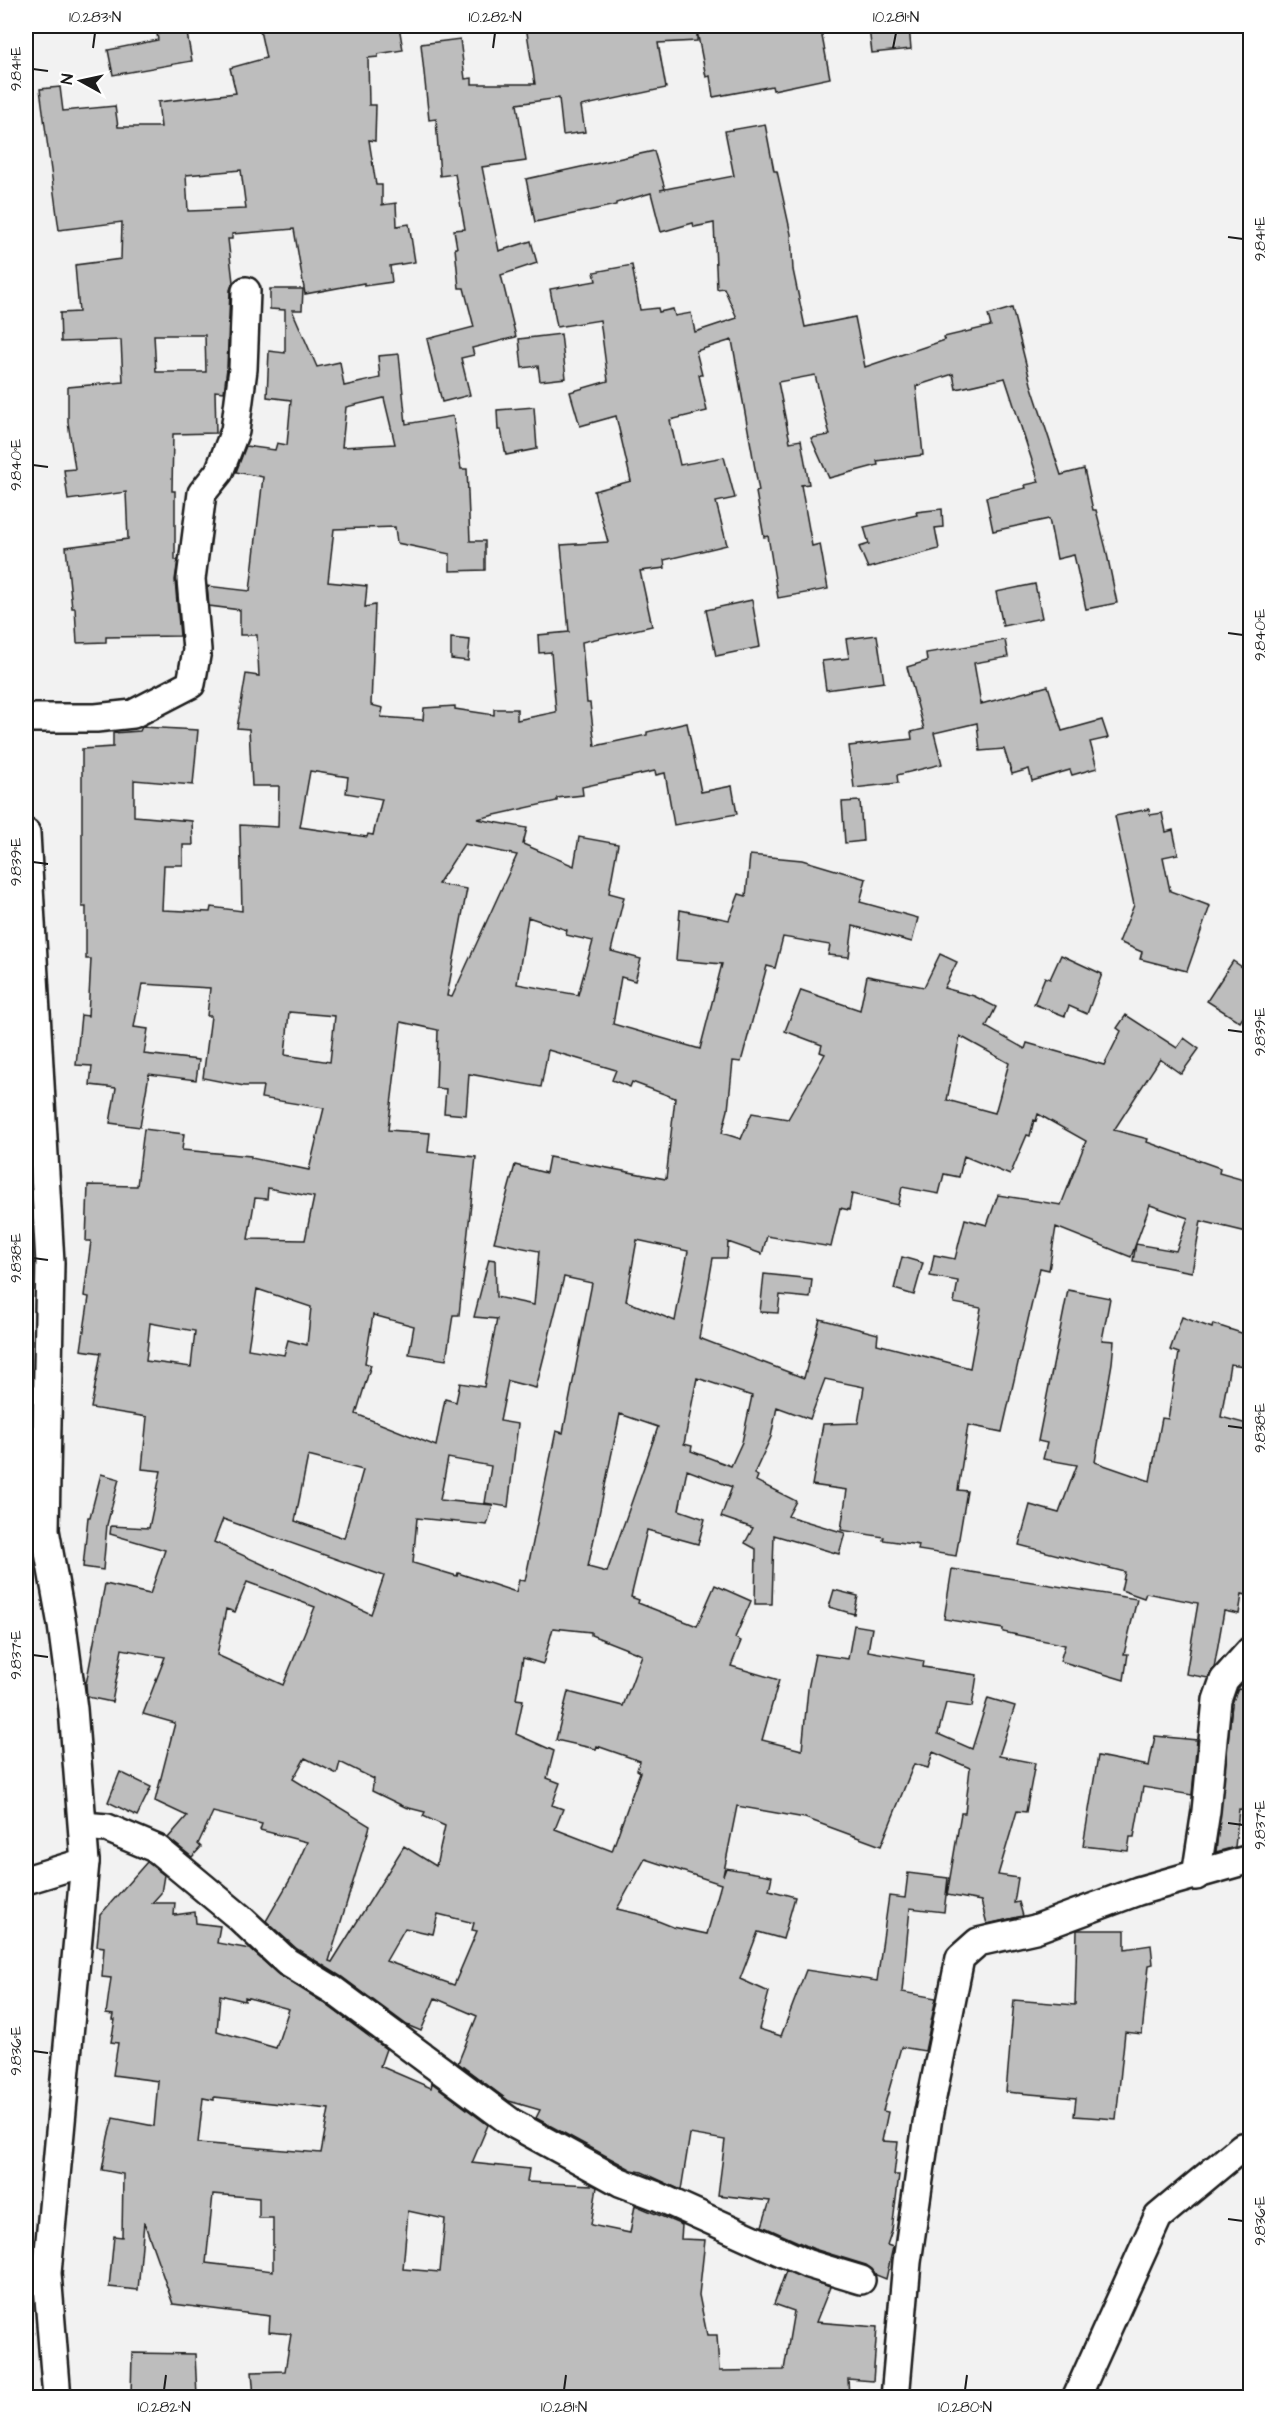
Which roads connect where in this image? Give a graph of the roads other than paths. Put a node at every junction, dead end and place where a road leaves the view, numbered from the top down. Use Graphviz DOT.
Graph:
graph roads {
  1 [pos="246,291"];
  2 [pos="26,718"];
  3 [pos="26,833"];
  4 [pos="35,1524"];
  5 [pos="1251,1651"];
  6 [pos="83,1826"];
  7 [pos="1251,1859"];
  8 [pos="85,1862"];
  9 [pos="1196,1876"];
  10 [pos="26,1880"];
  11 [pos="1251,2148"];
  12 [pos="861,2280"];
  13 [pos="57,2397"];
  14 [pos="895,2397"];
  15 [pos="1076,2397"];
  1 -- 2 [label="street"];
  3 -- 4 [label="street"];
  4 -- 6 [label="street"];
  5 -- 9 [label="street"];
  6 -- 8 [label="street"];
  6 -- 12 [label="street"];
  7 -- 9 [label="street"];
  8 -- 10 [label="street"];
  8 -- 13 [label="street"];
  9 -- 14 [label="street"];
  11 -- 15 [label="street"];
}
